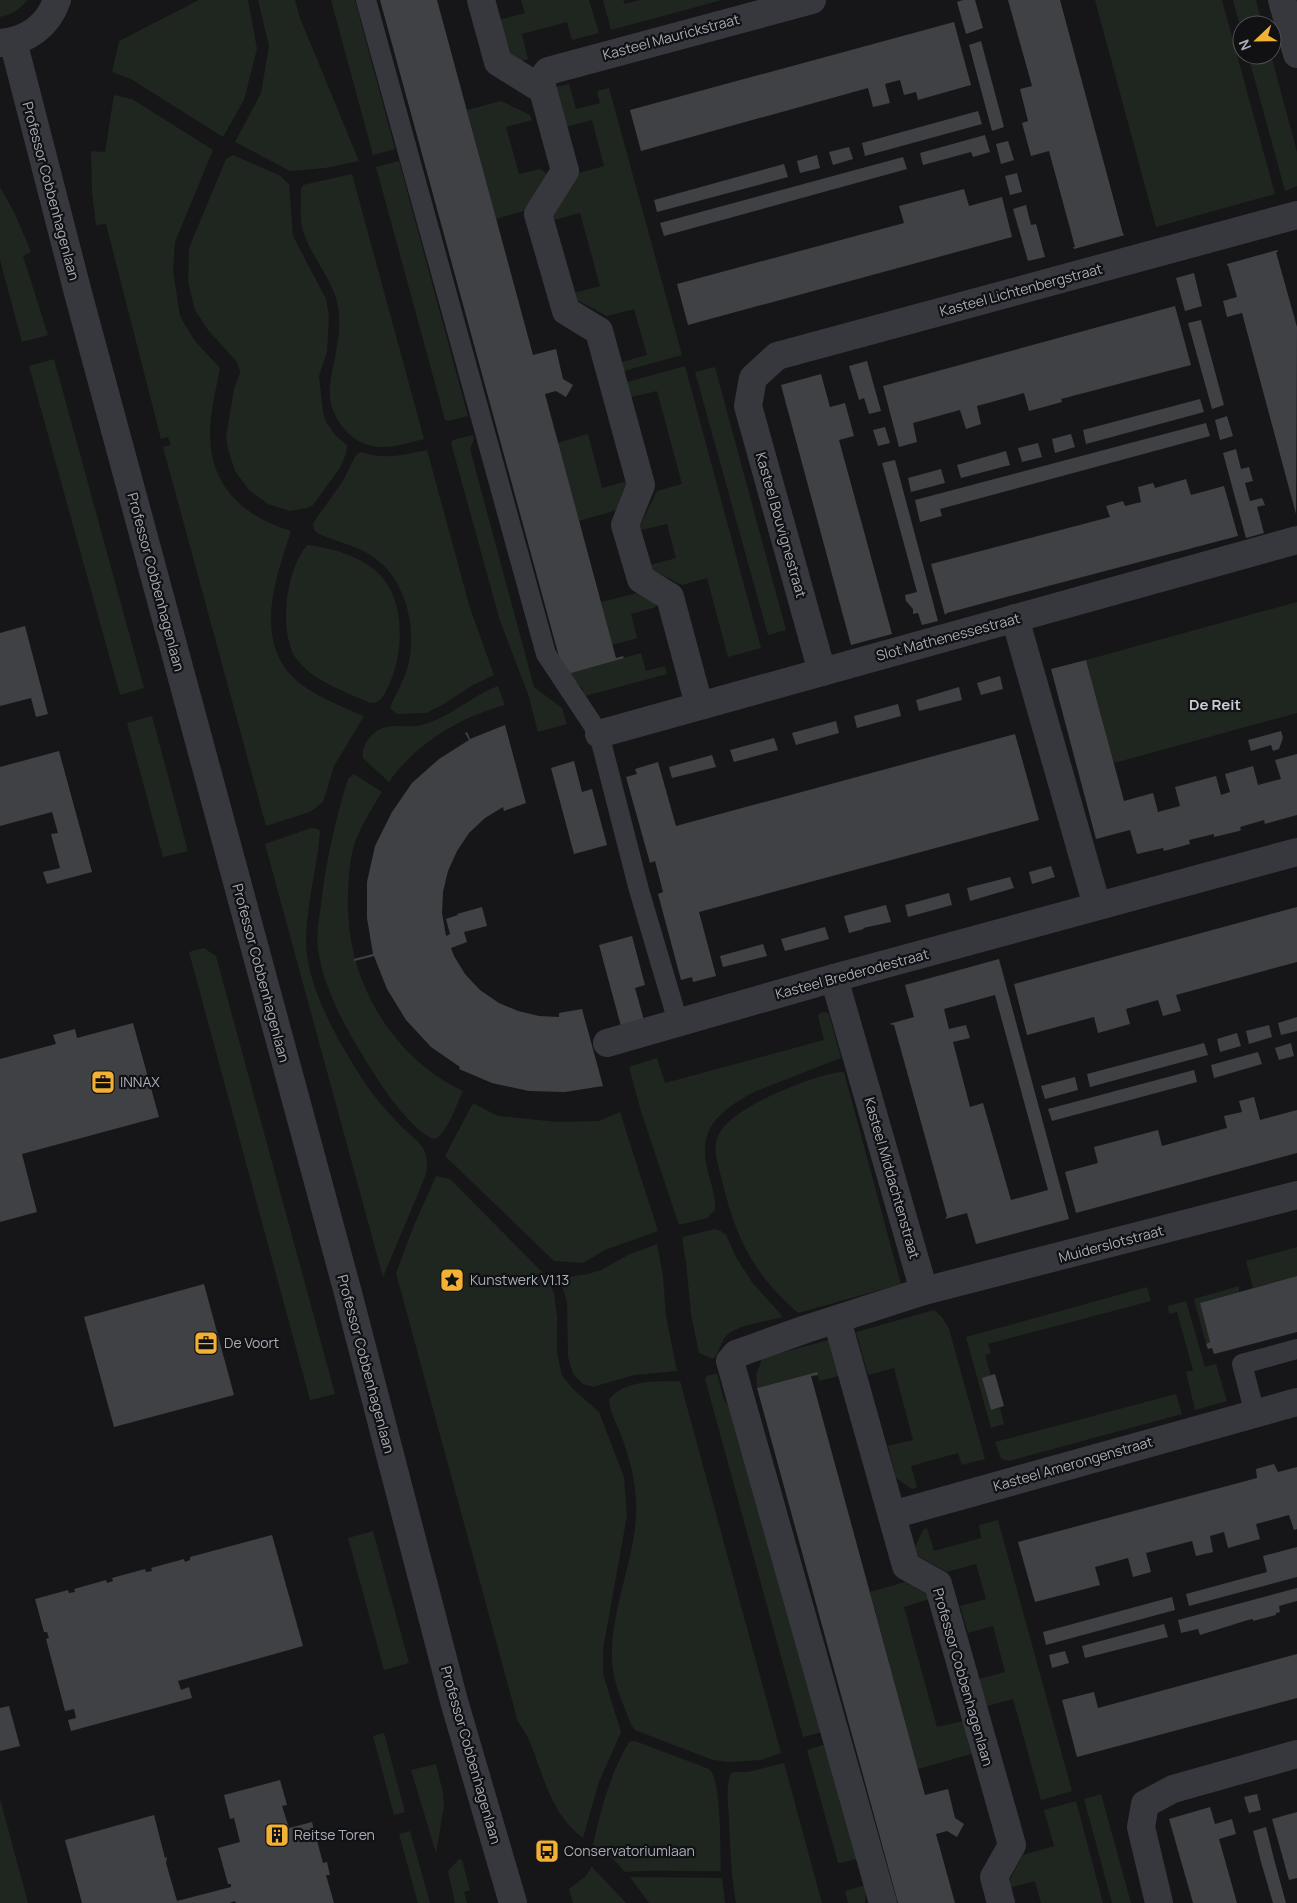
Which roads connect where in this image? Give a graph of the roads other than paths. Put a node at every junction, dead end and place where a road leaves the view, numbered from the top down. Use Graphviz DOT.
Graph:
graph roads {
  1 [pos="58,0"];
  2 [pos="366,0"];
  3 [pos="481,0"];
  4 [pos="812,0"];
  5 [pos="1282,0"];
  6 [pos="7,42"];
  7 [pos="1296,47"];
  8 [pos="537,85"];
  9 [pos="1297,216"];
  10 [pos="753,378"];
  11 [pos="1297,540"];
  12 [pos="1016,618"];
  13 [pos="822,672"];
  14 [pos="699,705"];
  15 [pos="599,734"];
  16 [pos="1297,852"];
  17 [pos="1097,906"];
  18 [pos="834,978"];
  19 [pos="678,1022"];
  20 [pos="607,1043"];
  21 [pos="1297,1195"];
  22 [pos="924,1291"];
  23 [pos="838,1320"];
  24 [pos="1297,1349"];
  25 [pos="1297,1402"];
  26 [pos="1255,1414"];
  27 [pos="892,1515"];
  28 [pos="1297,1754"];
  29 [pos="513,1903"];
  30 [pos="882,1903"];
  31 [pos="1001,1903"];
  32 [pos="1159,1903"];
  1 -- 6 [label="street"];
  2 -- 15 [label="lane"];
  3 -- 8 [label="street"];
  4 -- 8 [label="street, Kasteel Maurickstraat"];
  5 -- 7 [label="street"];
  6 -- 29 [label="street, Professor Cobbenhagenlaan"];
  8 -- 14 [label="street"];
  9 -- 10 [label="street, Kasteel Lichtenbergstraat"];
  10 -- 13 [label="street, Kasteel Bouvignestraat"];
  11 -- 12 [label="street, Slot Mathenessestraat"];
  12 -- 13 [label="street, Slot Mathenessestraat"];
  12 -- 17 [label="street"];
  13 -- 14 [label="street, Slot Mathenessestraat"];
  14 -- 15 [label="street, Slot Mathenessestraat"];
  15 -- 19 [label="lane"];
  16 -- 17 [label="street, Kasteel Brederodestraat"];
  17 -- 18 [label="street, Kasteel Brederodestraat"];
  18 -- 19 [label="street, Kasteel Brederodestraat"];
  18 -- 22 [label="street, Kasteel Middachtenstraat"];
  19 -- 20 [label="street, Kasteel Brederodestraat"];
  21 -- 22 [label="street, Muiderslotstraat"];
  22 -- 23 [label="street"];
  23 -- 27 [label="street, Professor Cobbenhagenlaan"];
  23 -- 30 [label="street"];
  24 -- 26 [label="lane"];
  25 -- 26 [label="street, Kasteel Amerongenstraat"];
  26 -- 27 [label="street, Kasteel Amerongenstraat"];
  27 -- 31 [label="street, Professor Cobbenhagenlaan"];
  28 -- 32 [label="street"];
}
